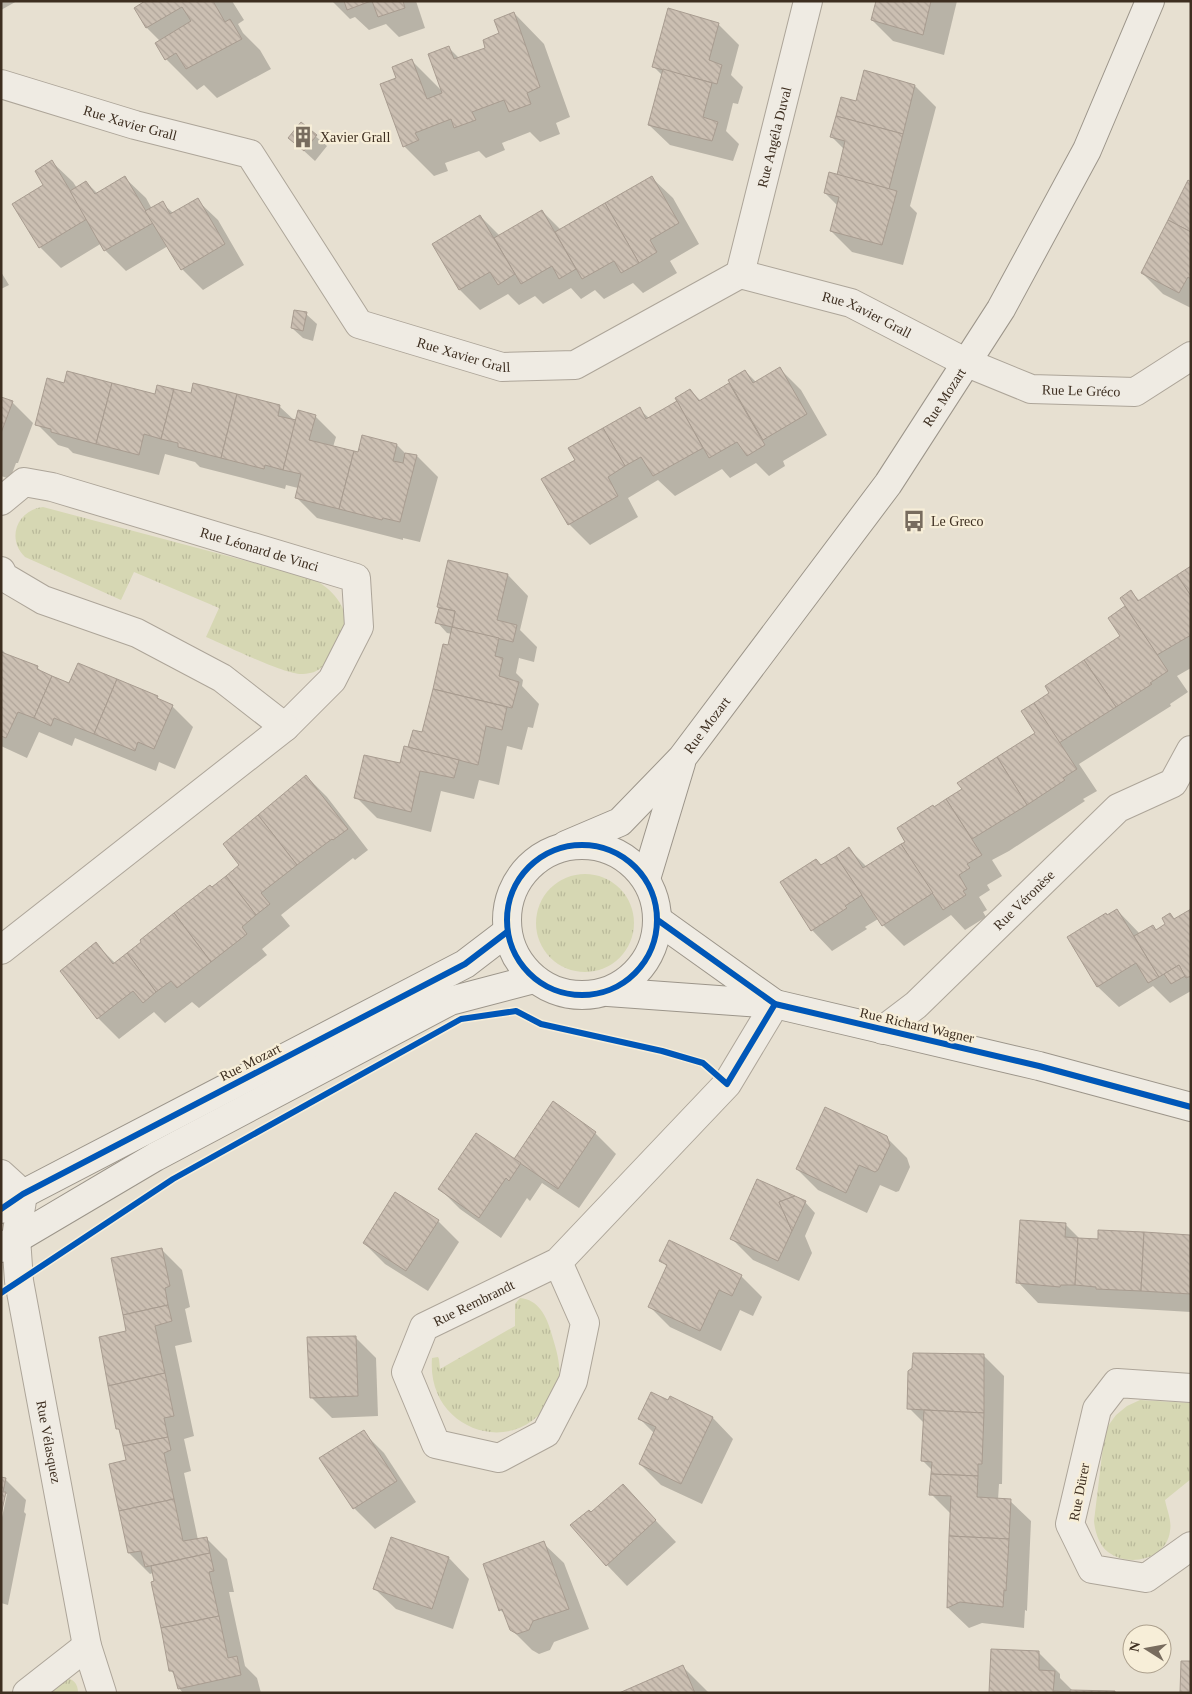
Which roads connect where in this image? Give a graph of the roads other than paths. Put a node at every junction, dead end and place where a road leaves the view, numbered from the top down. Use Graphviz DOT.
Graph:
graph roads {
  1 [pos="808,1"];
  2 [pos="1150,1"];
  3 [pos="13,87"];
  4 [pos="1,105"];
  5 [pos="740,274"];
  6 [pos="1191,356"];
  7 [pos="965,362"];
  8 [pos="1,500"];
  9 [pos="1,571"];
  10 [pos="285,727"];
  11 [pos="1191,750"];
  12 [pos="682,758"];
  13 [pos="1182,785"];
  14 [pos="566,845"];
  15 [pos="646,879"];
  16 [pos="659,921"];
  17 [pos="507,932"];
  18 [pos="1,950"];
  19 [pos="534,980"];
  20 [pos="608,992"];
  21 [pos="775,1004"];
  22 [pos="883,1030"];
  23 [pos="1191,1107"];
  24 [pos="1,1174"];
  25 [pos="12,1202"];
  26 [pos="9,1243"];
  27 [pos="558,1262"];
  28 [pos="1191,1388"];
  29 [pos="1191,1546"];
  30 [pos="87,1646"];
  31 [pos="27,1693"];
  32 [pos="102,1693"];
  1 -- 5 [label="street, Rue Angéla Duval"];
  2 -- 7 [label="street, Rue Mozart"];
  3 -- 4 [label="street, Rue Xavier Grall"];
  3 -- 5 [label="street, Rue Xavier Grall"];
  5 -- 7 [label="street, Rue Xavier Grall"];
  6 -- 7 [label="street, Rue Le Gréco"];
  7 -- 12 [label="street, Rue Mozart"];
  8 -- 10 [label="street, Rue Léonard de Vinci"];
  9 -- 10 [label="street"];
  10 -- 18 [label="street, Rue Léonard de Vinci"];
  11 -- 13 [label="street, Rue Véronèse"];
  12 -- 14 [label="street, Rue Mozart"];
  12 -- 15 [label="street, Rue Mozart"];
  13 -- 22 [label="street, Rue Véronèse"];
  14 -- 15 [label="street"];
  14 -- 17 [label="street"];
  15 -- 16 [label="street"];
  16 -- 20 [label="street"];
  16 -- 21 [label="street, Rue Richard Wagner"];
  17 -- 19 [label="street"];
  17 -- 25 [label="street, Rue Mozart"];
  19 -- 20 [label="street"];
  19 -- 26 [label="street"];
  20 -- 21 [label="street, Rue Richard Wagner"];
  21 -- 22 [label="street, Rue Richard Wagner"];
  21 -- 27 [label="street, Rue Rembrandt"];
  22 -- 23 [label="street, Rue Richard Wagner"];
  24 -- 25 [label="street"];
  25 -- 26 [label="street, Rue Vélasquez"];
  26 -- 30 [label="street, Rue Vélasquez"];
  27 -- 27 [label="street, Rue Rembrandt"];
  28 -- 29 [label="street, Rue Dürer"];
  30 -- 31 [label="street"];
  30 -- 32 [label="street, Rue Vélasquez"];
}
